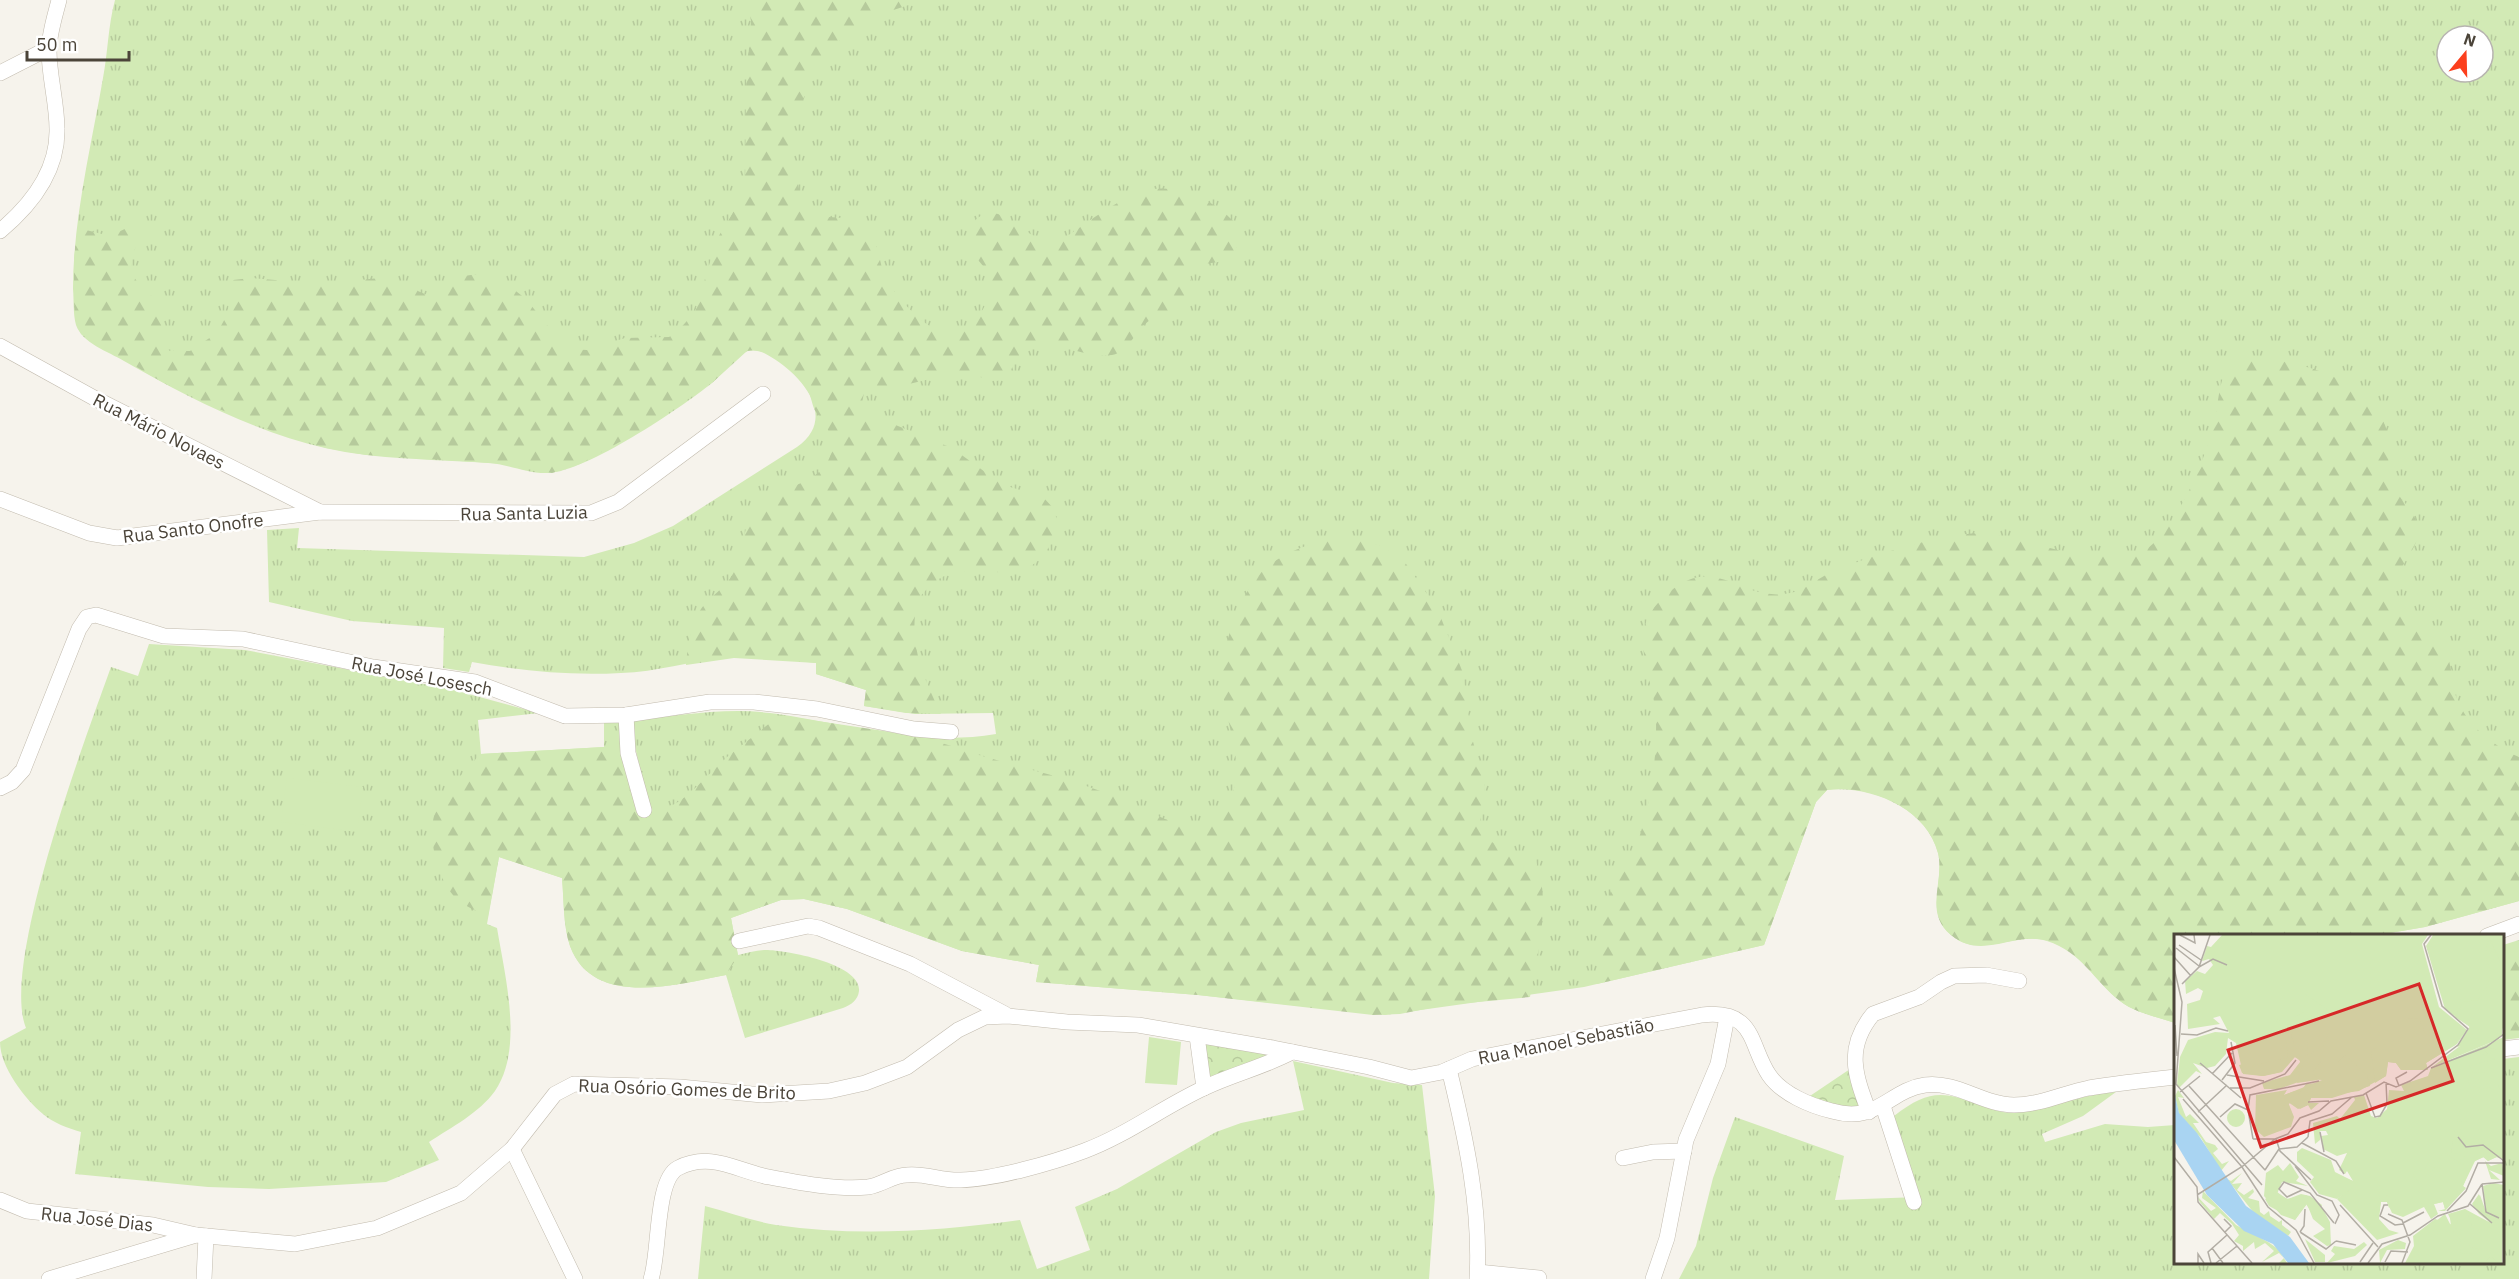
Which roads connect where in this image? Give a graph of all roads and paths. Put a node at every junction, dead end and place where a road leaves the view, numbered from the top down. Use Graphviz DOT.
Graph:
graph roads {
  1 [pos="58,0"];
  2 [pos="49,48"];
  3 [pos="0,73"];
  4 [pos="0,231"];
  5 [pos="0,346"];
  6 [pos="763,394"];
  7 [pos="0,499"];
  8 [pos="320,512"];
  9 [pos="626,715"];
  10 [pos="951,732"];
  11 [pos="0,788"];
  12 [pos="644,810"];
  13 [pos="2519,924"];
  14 [pos="2492,934"];
  15 [pos="739,941"];
  16 [pos="2019,981"];
  17 [pos="1008,1016"];
  18 [pos="1727,1017"];
  19 [pos="1197,1036"];
  20 [pos="2519,1047"];
  21 [pos="2504,1049"];
  22 [pos="1292,1052"];
  23 [pos="1449,1069"];
  24 [pos="2174,1077"];
  25 [pos="1204,1088"];
  26 [pos="1876,1109"];
  27 [pos="512,1149"];
  28 [pos="1684,1151"];
  29 [pos="1623,1158"];
  30 [pos="0,1200"];
  31 [pos="1914,1202"];
  32 [pos="201,1236"];
  33 [pos="1478,1276"];
  34 [pos="1539,1278"];
  35 [pos="49,1279"];
  36 [pos="204,1279"];
  37 [pos="575,1279"];
  38 [pos="651,1279"];
  39 [pos="1653,1279"];
  1 -- 2 [label="street"];
  2 -- 3 [label="street"];
  2 -- 4 [label="street"];
  5 -- 8 [label="street, Rua Mário Novaes"];
  6 -- 8 [label="street, Rua Santa Luzia"];
  7 -- 8 [label="street, Rua Santo Onofre"];
  9 -- 10 [label="street, Rua José Losesch"];
  9 -- 11 [label="street, Rua José Losesch"];
  9 -- 12 [label="street"];
  13 -- 14 [label="street"];
  15 -- 17 [label="street"];
  16 -- 26 [label="street"];
  17 -- 19 [label="street, Rua Osório Gomes de Brito"];
  17 -- 27 [label="street, Rua Osório Gomes de Brito"];
  18 -- 23 [label="street, Rua Manoel Sebastião"];
  18 -- 26 [label="street"];
  18 -- 28 [label="street"];
  19 -- 22 [label="street, Rua Osório Gomes de Brito"];
  19 -- 25 [label="street"];
  20 -- 21 [label="street"];
  22 -- 23 [label="street, Rua Manoel Sebastião"];
  22 -- 25 [label="street"];
  23 -- 33 [label="street"];
  24 -- 26 [label="street"];
  25 -- 38 [label="street"];
  26 -- 31 [label="street"];
  27 -- 32 [label="street, Rua Osório Gomes de Brito"];
  27 -- 37 [label="street"];
  28 -- 29 [label="street"];
  28 -- 39 [label="street"];
  30 -- 32 [label="street, Rua José Dias"];
  32 -- 35 [label="street, Rua Osório Gomes de Brito"];
  32 -- 36 [label="street"];
  33 -- 34 [label="street"];
}
